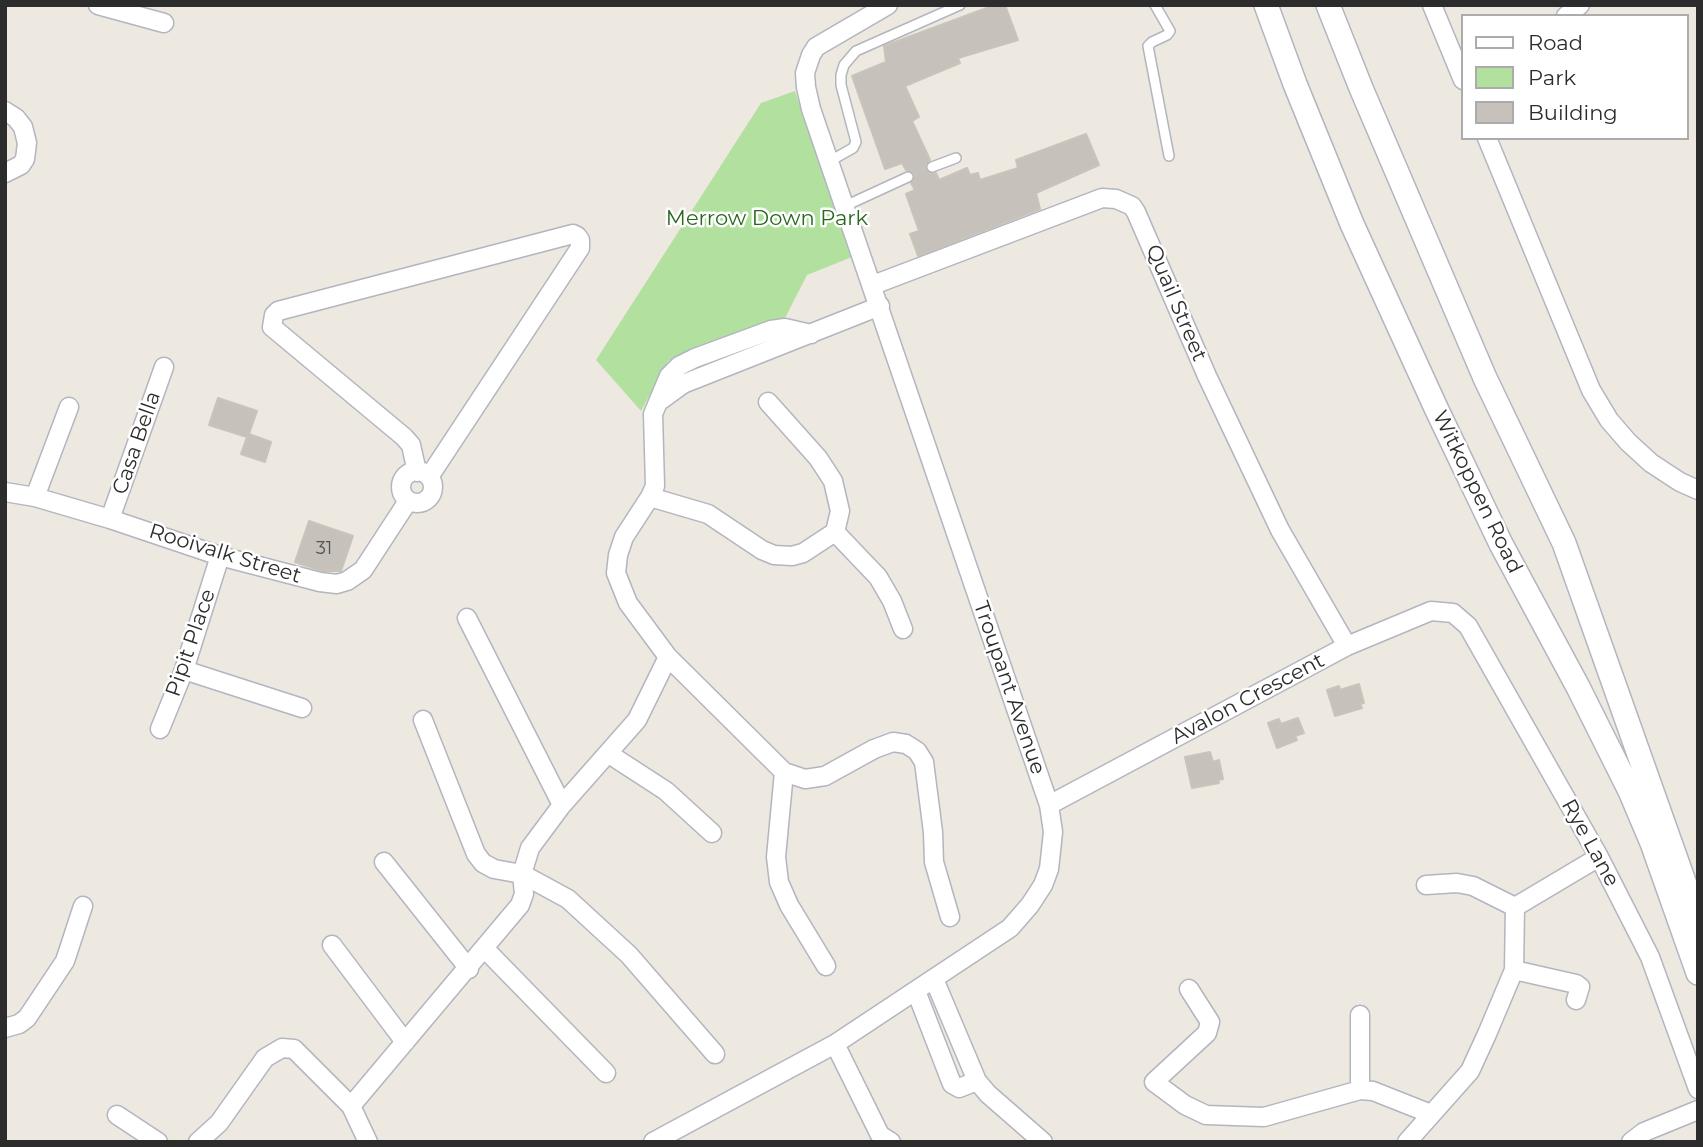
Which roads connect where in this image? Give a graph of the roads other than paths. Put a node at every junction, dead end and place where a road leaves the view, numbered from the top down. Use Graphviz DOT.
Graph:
graph roads {
  1 [pos="98,5"];
  2 [pos="888,5"];
  3 [pos="960,5"];
  4 [pos="1155,5"];
  5 [pos="1266,5"];
  6 [pos="1328,5"];
  7 [pos="1432,5"];
  8 [pos="164,23"];
  9 [pos="846,30"];
  10 [pos="856,51"];
  11 [pos="1460,61"];
  12 [pos="5,111"];
  13 [pos="1488,140"];
  14 [pos="1169,156"];
  15 [pos="956,158"];
  16 [pos="830,161"];
  17 [pos="932,167"];
  18 [pos="5,173"];
  19 [pos="908,177"];
  20 [pos="845,206"];
  21 [pos="873,285"];
  22 [pos="880,306"];
  23 [pos="164,367"];
  24 [pos="768,402"];
  25 [pos="69,407"];
  26 [pos="423,474"];
  27 [pos="1698,490"];
  28 [pos="5,492"];
  29 [pos="650,497"];
  30 [pos="35,498"];
  31 [pos="110,519"];
  32 [pos="835,532"];
  33 [pos="220,556"];
  34 [pos="1453,612"];
  35 [pos="467,618"];
  36 [pos="903,629"];
  37 [pos="1347,646"];
  38 [pos="668,657"];
  39 [pos="184,670"];
  40 [pos="302,708"];
  41 [pos="423,720"];
  42 [pos="160,729"];
  43 [pos="609,754"];
  44 [pos="784,772"];
  45 [pos="562,805"];
  46 [pos="1049,805"];
  47 [pos="712,834"];
  48 [pos="1599,857"];
  49 [pos="384,862"];
  50 [pos="522,874"];
  51 [pos="1426,885"];
  52 [pos="83,906"];
  53 [pos="1515,907"];
  54 [pos="950,917"];
  55 [pos="1698,921"];
  56 [pos="332,945"];
  57 [pos="485,949"];
  58 [pos="826,967"];
  59 [pos="468,969"];
  60 [pos="1514,970"];
  61 [pos="1698,973"];
  62 [pos="934,979"];
  63 [pos="1189,989"];
  64 [pos="916,991"];
  65 [pos="1576,1000"];
  66 [pos="1360,1015"];
  67 [pos="5,1028"];
  68 [pos="405,1042"];
  69 [pos="835,1044"];
  70 [pos="715,1054"];
  71 [pos="606,1073"];
  72 [pos="977,1081"];
  73 [pos="1698,1089"];
  74 [pos="1360,1090"];
  75 [pos="351,1106"];
  76 [pos="1698,1110"];
  77 [pos="1431,1114"];
  78 [pos="117,1115"];
  79 [pos="158,1142"];
  80 [pos="198,1142"];
  81 [pos="368,1142"];
  82 [pos="653,1142"];
  83 [pos="891,1142"];
  84 [pos="1043,1142"];
  85 [pos="1407,1142"];
  86 [pos="1631,1142"];
  1 -- 8 [label="street"];
  2 -- 9 [label="street"];
  3 -- 10 [label="lane"];
  4 -- 14 [label="lane"];
  5 -- 61 [label="main road, Witkoppen Road"];
  6 -- 55 [label="main road"];
  7 -- 11 [label="street"];
  9 -- 10 [label="lane"];
  9 -- 16 [label="street, Troupant Avenue"];
  10 -- 16 [label="lane"];
  12 -- 18 [label="street"];
  13 -- 27 [label="street"];
  15 -- 17 [label="lane"];
  16 -- 20 [label="street, Troupant Avenue"];
  19 -- 20 [label="lane"];
  20 -- 21 [label="street, Troupant Avenue"];
  21 -- 22 [label="street, Troupant Avenue"];
  21 -- 37 [label="street, Quail Street"];
  22 -- 29 [label="street"];
  22 -- 46 [label="street, Troupant Avenue"];
  23 -- 31 [label="street, Casa Bella"];
  24 -- 32 [label="street"];
  25 -- 30 [label="street"];
  26 -- 26 [label="street"];
  26 -- 33 [label="street, Rooivalk Street"];
  28 -- 30 [label="street, Rooivalk Street"];
  29 -- 32 [label="street"];
  29 -- 38 [label="street"];
  30 -- 31 [label="street, Rooivalk Street"];
  31 -- 33 [label="street, Rooivalk Street"];
  32 -- 36 [label="street"];
  33 -- 39 [label="street, Pipit Place"];
  34 -- 37 [label="street, Avalon Crescent"];
  34 -- 48 [label="street, Rye Lane"];
  35 -- 45 [label="street"];
  37 -- 46 [label="street, Avalon Crescent"];
  38 -- 43 [label="street"];
  38 -- 44 [label="street"];
  39 -- 40 [label="street"];
  39 -- 42 [label="street, Pipit Place"];
  41 -- 50 [label="street"];
  43 -- 45 [label="street"];
  43 -- 47 [label="street"];
  44 -- 54 [label="street"];
  44 -- 58 [label="street"];
  45 -- 50 [label="street"];
  46 -- 62 [label="street, Troupant Avenue"];
  48 -- 53 [label="street"];
  48 -- 73 [label="street, Rye Lane"];
  49 -- 59 [label="street"];
  50 -- 57 [label="street"];
  50 -- 70 [label="street"];
  51 -- 53 [label="street"];
  52 -- 67 [label="street"];
  53 -- 60 [label="street"];
  56 -- 68 [label="street"];
  57 -- 59 [label="street"];
  57 -- 71 [label="street"];
  59 -- 68 [label="street"];
  60 -- 65 [label="street"];
  60 -- 77 [label="street"];
  62 -- 64 [label="street, Troupant Avenue"];
  62 -- 72 [label="street"];
  63 -- 74 [label="street"];
  64 -- 69 [label="street, Troupant Avenue"];
  64 -- 72 [label="street"];
  66 -- 74 [label="street"];
  68 -- 75 [label="street"];
  69 -- 82 [label="street, Troupant Avenue"];
  69 -- 83 [label="street"];
  72 -- 84 [label="street"];
  74 -- 77 [label="street"];
  75 -- 80 [label="street"];
  75 -- 81 [label="street"];
  76 -- 86 [label="street"];
  77 -- 85 [label="street"];
  78 -- 79 [label="street"];
}
